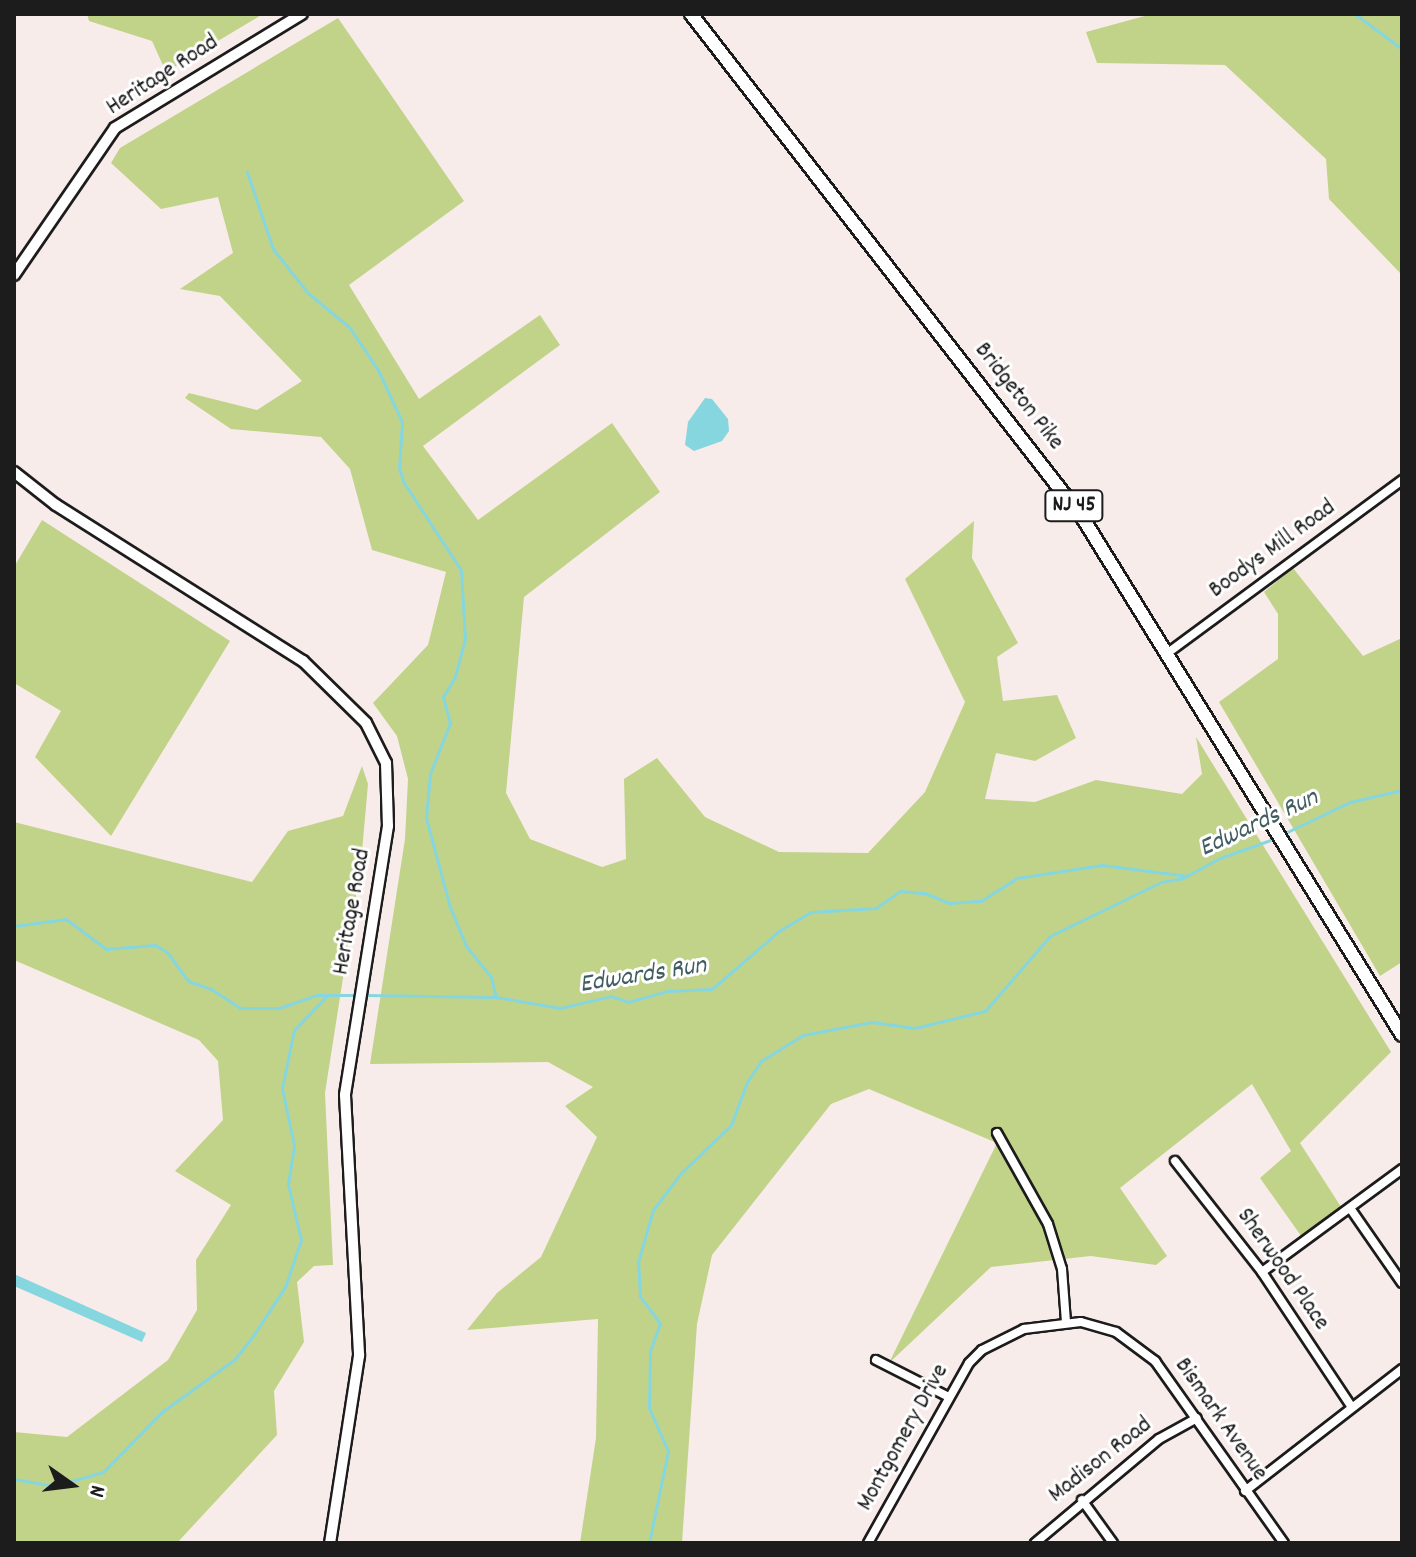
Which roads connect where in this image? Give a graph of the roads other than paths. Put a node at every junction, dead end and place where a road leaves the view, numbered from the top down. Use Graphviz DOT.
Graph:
graph roads {
  1 [pos="302,14"];
  2 [pos="691,14"];
  3 [pos="14,275"];
  4 [pos="14,472"];
  5 [pos="1402,480"];
  6 [pos="1169,652"];
  7 [pos="1402,1035"];
  8 [pos="997,1133"];
  9 [pos="1175,1161"];
  10 [pos="1402,1169"];
  11 [pos="1350,1208"];
  12 [pos="1262,1272"];
  13 [pos="1402,1283"];
  14 [pos="1066,1322"];
  15 [pos="876,1360"];
  16 [pos="1402,1369"];
  17 [pos="947,1396"];
  18 [pos="1351,1406"];
  19 [pos="1197,1418"];
  20 [pos="1245,1491"];
  21 [pos="1082,1500"];
  22 [pos="330,1543"];
  23 [pos="868,1543"];
  24 [pos="1035,1543"];
  25 [pos="1113,1543"];
  26 [pos="1284,1543"];
  1 -- 3 [label="street, Heritage Road"];
  2 -- 6 [label="main road, Bridgeton Pike / NJ 45"];
  4 -- 22 [label="street, Heritage Road"];
  5 -- 6 [label="street, Boodys Mill Road"];
  6 -- 7 [label="main road, Bridgeton Pike / NJ 45"];
  8 -- 14 [label="street"];
  9 -- 12 [label="street, Sherwood Place"];
  10 -- 11 [label="street"];
  11 -- 12 [label="street"];
  11 -- 13 [label="street"];
  12 -- 18 [label="street, Sherwood Place"];
  14 -- 17 [label="street, Montgomery Drive"];
  14 -- 19 [label="street, Bismark Avenue"];
  15 -- 17 [label="street"];
  16 -- 18 [label="street"];
  17 -- 23 [label="street, Montgomery Drive"];
  18 -- 20 [label="street"];
  19 -- 20 [label="street, Bismark Avenue"];
  19 -- 21 [label="street, Madison Road"];
  20 -- 26 [label="street, Bismark Avenue"];
  21 -- 24 [label="street, Madison Road"];
  21 -- 25 [label="street"];
}
